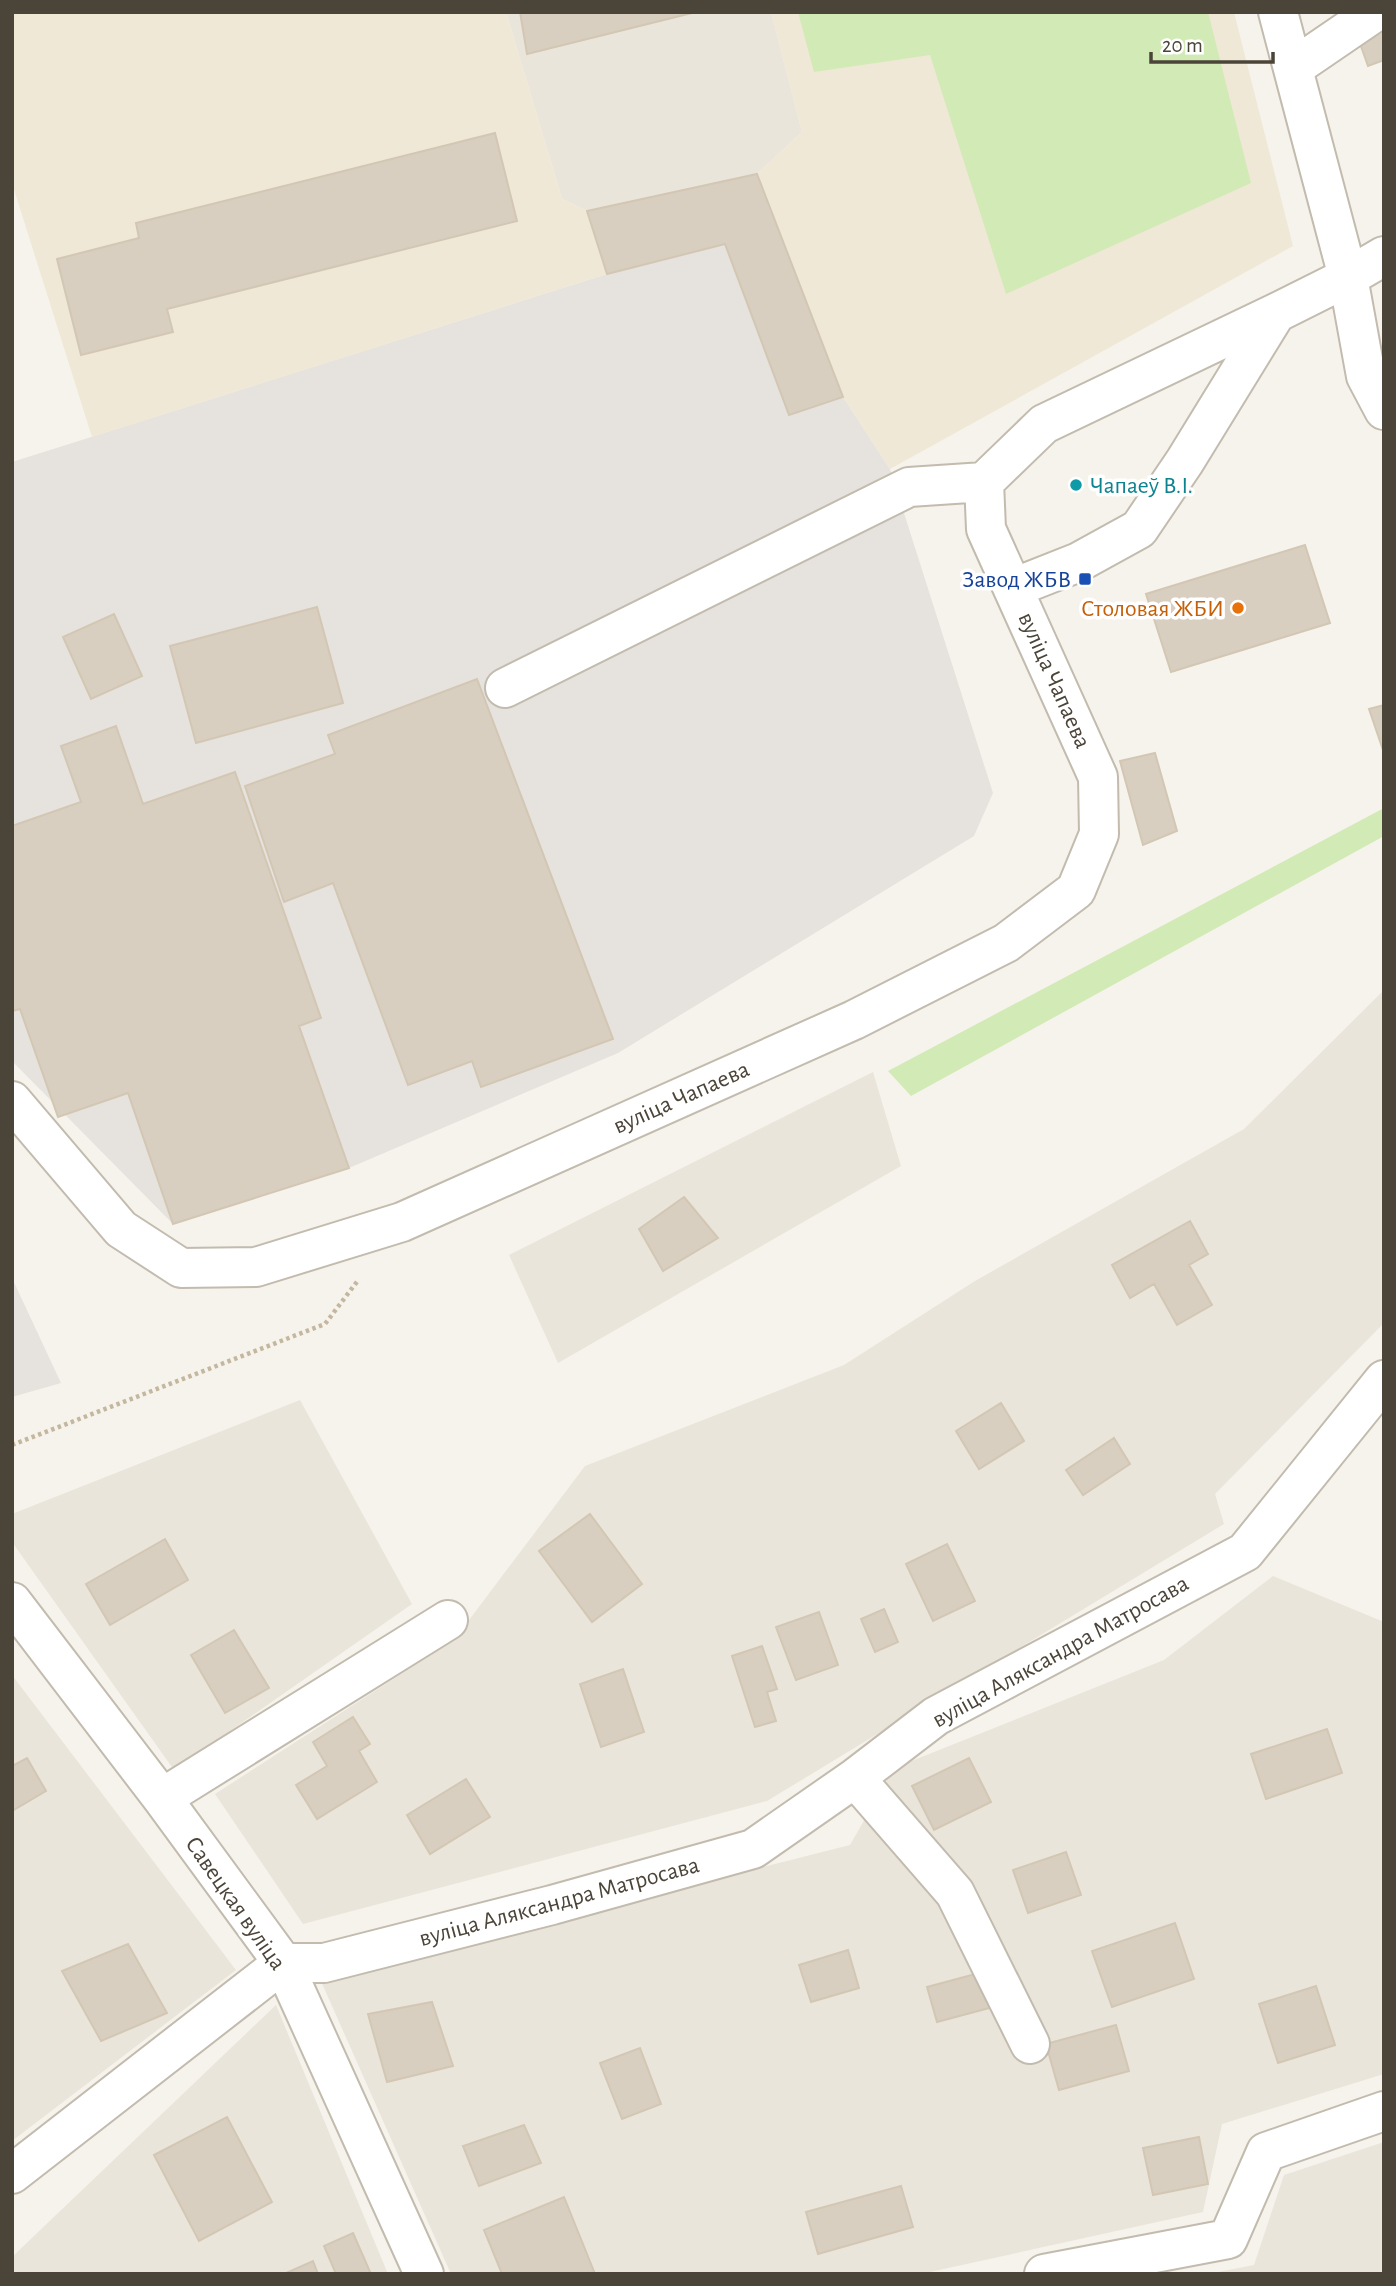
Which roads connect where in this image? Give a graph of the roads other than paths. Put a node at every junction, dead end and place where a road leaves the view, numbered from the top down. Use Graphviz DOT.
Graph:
graph roads {
  1 [pos="1278,12"];
  2 [pos="1375,12"];
  3 [pos="1293,68"];
  4 [pos="1384,256"];
  5 [pos="1348,277"];
  6 [pos="1276,313"];
  7 [pos="1384,410"];
  8 [pos="984,482"];
  9 [pos="1013,587"];
  10 [pos="505,688"];
  11 [pos="12,1101"];
  12 [pos="1384,1380"];
  13 [pos="12,1602"];
  14 [pos="448,1620"];
  15 [pos="855,1778"];
  16 [pos="162,1798"];
  17 [pos="283,1963"];
  18 [pos="1030,2044"];
  19 [pos="1384,2111"];
  20 [pos="12,2174"];
  21 [pos="424,2274"];
  22 [pos="1044,2274"];
  1 -- 3 [label="street"];
  2 -- 3 [label="street"];
  3 -- 5 [label="street"];
  4 -- 5 [label="street"];
  5 -- 6 [label="street"];
  5 -- 7 [label="street"];
  6 -- 8 [label="street"];
  6 -- 9 [label="street"];
  8 -- 9 [label="street, вуліца Чапаева"];
  8 -- 10 [label="street"];
  9 -- 11 [label="street, вуліца Чапаева"];
  12 -- 15 [label="street, вуліца Аляксандра Матросава"];
  13 -- 16 [label="street, Савецкая вуліца"];
  14 -- 16 [label="street"];
  15 -- 17 [label="street, вуліца Аляксандра Матросава"];
  15 -- 18 [label="street"];
  16 -- 17 [label="street, Савецкая вуліца"];
  17 -- 20 [label="street"];
  17 -- 21 [label="street, Савецкая вуліца"];
  19 -- 22 [label="street"];
}
